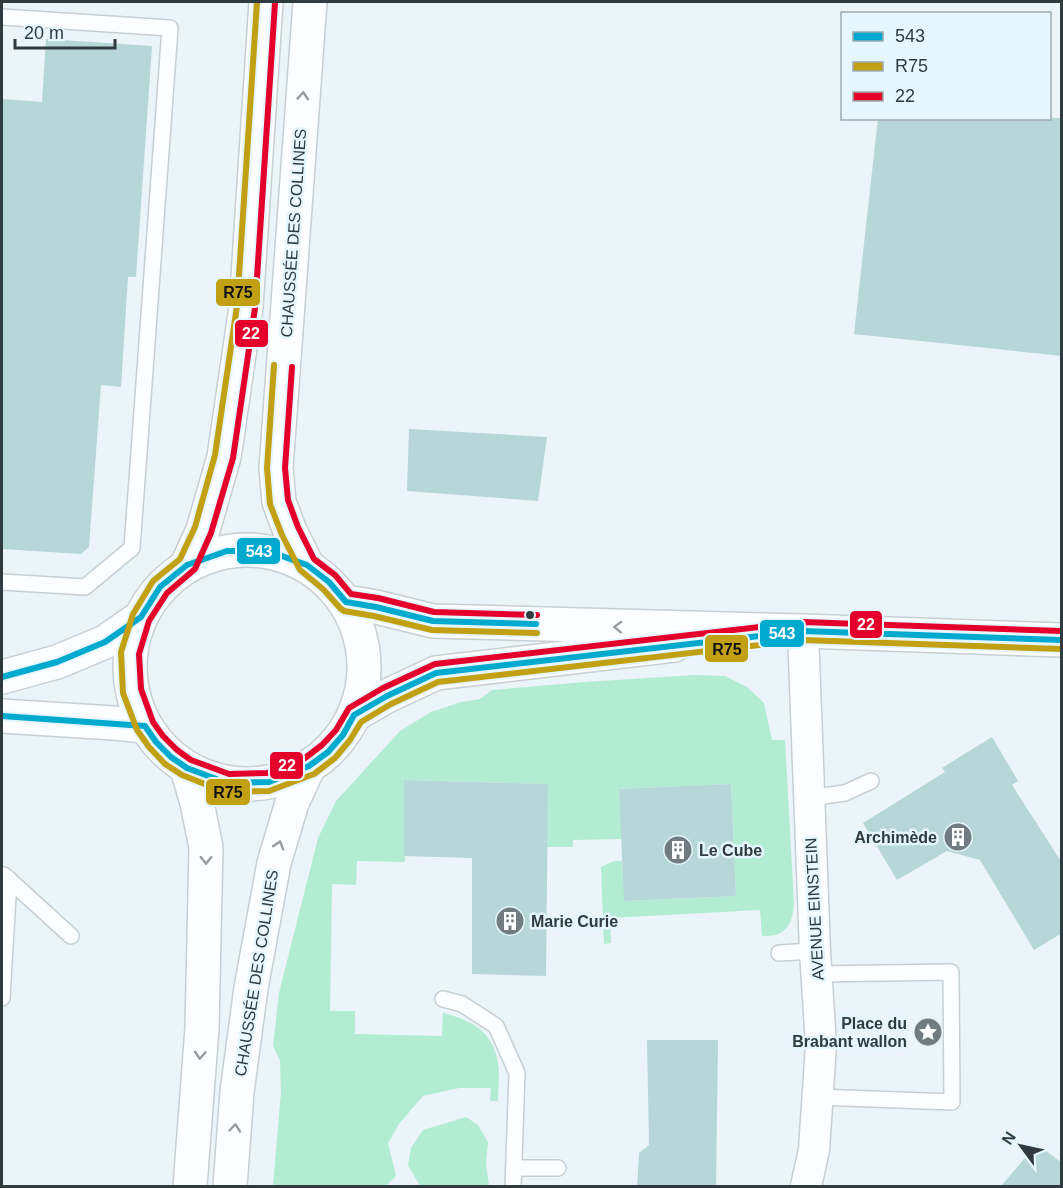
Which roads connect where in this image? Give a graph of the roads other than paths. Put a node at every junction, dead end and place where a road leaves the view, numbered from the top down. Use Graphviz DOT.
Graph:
graph roads {
  1 [pos="266,2"];
  2 [pos="310,2"];
  3 [pos="2,17"];
  4 [pos="188,565"];
  5 [pos="308,566"];
  6 [pos="2,582"];
  7 [pos="346,602"];
  8 [pos="141,616"];
  9 [pos="803,631"];
  10 [pos="1062,640"];
  11 [pos="2,676"];
  12 [pos="354,715"];
  13 [pos="2,716"];
  14 [pos="145,726"];
  15 [pos="309,766"];
  16 [pos="187,768"];
  17 [pos="871,782"];
  18 [pos="809,798"];
  19 [pos="5,876"];
  20 [pos="71,936"];
  21 [pos="779,953"];
  22 [pos="816,963"];
  23 [pos="2,998"];
  24 [pos="443,999"];
  25 [pos="818,1097"];
  26 [pos="514,1168"];
  27 [pos="558,1168"];
  28 [pos="190,1186"];
  29 [pos="230,1186"];
  30 [pos="513,1186"];
  31 [pos="806,1186"];
  1 -- 4 [label="main road"];
  5 -- 2 [label="main road, CHAUSSÉE DES COLLINES, one-way"];
  3 -- 6 [label="lane"];
  4 -- 5 [label="main road"];
  4 -- 8 [label="main road"];
  5 -- 7 [label="main road"];
  9 -- 7 [label="main road, one-way"];
  7 -- 12 [label="main road"];
  8 -- 11 [label="main road"];
  8 -- 14 [label="main road"];
  9 -- 10 [label="main road"];
  9 -- 12 [label="main road"];
  9 -- 18 [label="street, AVENUE EINSTEIN"];
  12 -- 15 [label="main road"];
  13 -- 14 [label="main road"];
  14 -- 16 [label="main road"];
  15 -- 16 [label="main road"];
  29 -- 15 [label="main road, CHAUSSÉE DES COLLINES, one-way"];
  16 -- 28 [label="main road, one-way"];
  17 -- 18 [label="lane"];
  18 -- 22 [label="street, AVENUE EINSTEIN"];
  19 -- 20 [label="lane"];
  19 -- 23 [label="lane"];
  21 -- 22 [label="lane"];
  22 -- 25 [label="street, AVENUE EINSTEIN"];
  22 -- 25 [label="lane"];
  24 -- 26 [label="lane"];
  25 -- 31 [label="street, AVENUE EINSTEIN"];
  26 -- 27 [label="lane"];
  26 -- 30 [label="lane"];
}
